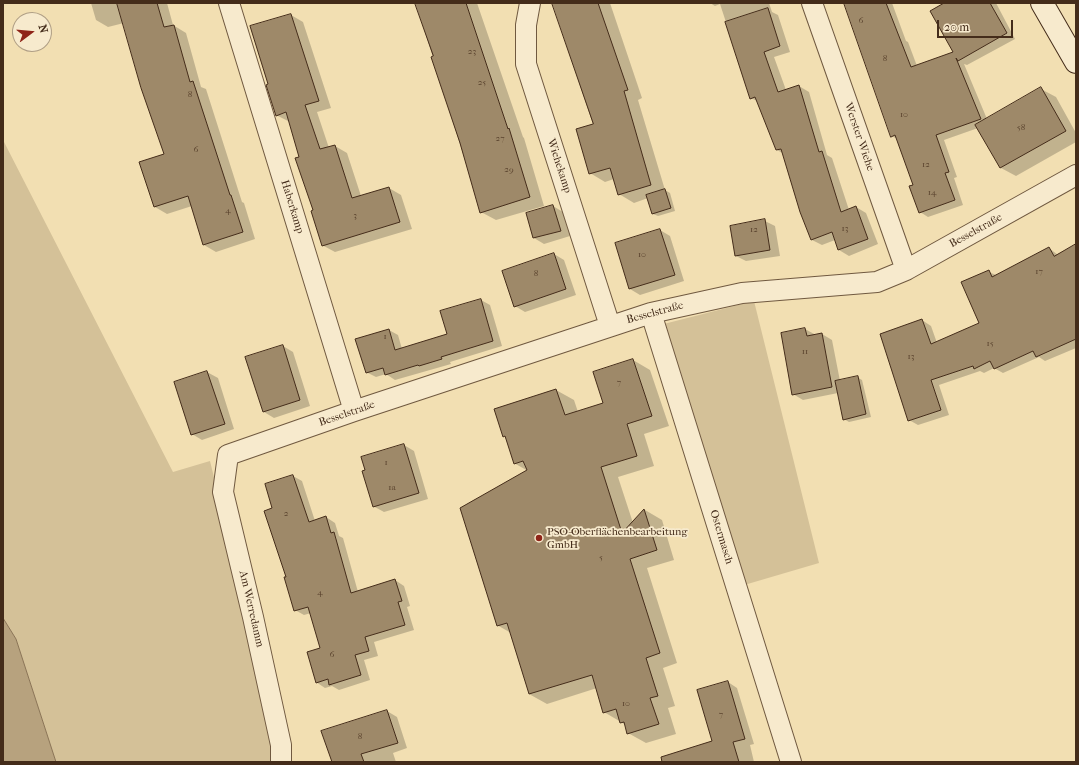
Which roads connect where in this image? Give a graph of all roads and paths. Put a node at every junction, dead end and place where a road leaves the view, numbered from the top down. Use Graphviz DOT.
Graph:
graph roads {
  1 [pos="229,3"];
  2 [pos="530,3"];
  3 [pos="812,3"];
  4 [pos="1042,3"];
  5 [pos="1076,62"];
  6 [pos="1076,175"];
  7 [pos="906,270"];
  8 [pos="651,313"];
  9 [pos="610,326"];
  10 [pos="354,411"];
  11 [pos="228,455"];
  12 [pos="281,762"];
  13 [pos="791,762"];
  1 -- 10 [label="street, Haberkamp"];
  2 -- 9 [label="street, Wiehekamp"];
  3 -- 7 [label="street, Werster Wiehe"];
  4 -- 5 [label="main road"];
  6 -- 7 [label="street, Besselstraße"];
  7 -- 8 [label="street, Besselstraße"];
  8 -- 9 [label="street, Besselstraße"];
  8 -- 13 [label="street, Ostermasch"];
  9 -- 10 [label="street, Besselstraße"];
  10 -- 11 [label="street, Besselstraße"];
  11 -- 12 [label="street, Am Werredamm"];
}
